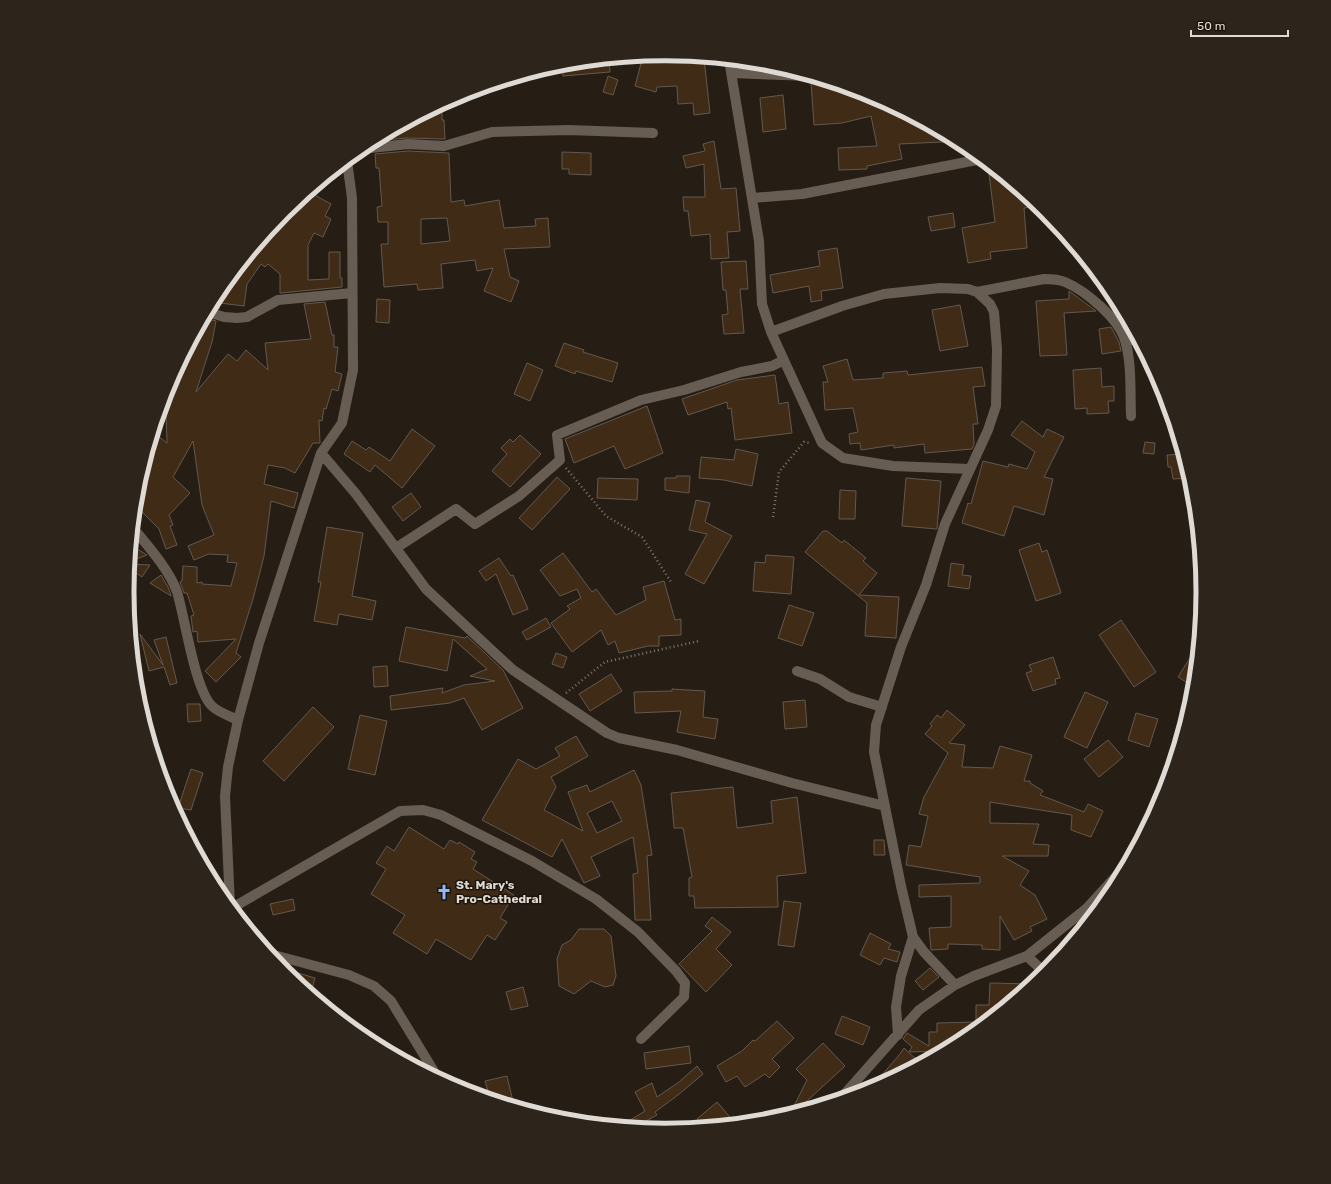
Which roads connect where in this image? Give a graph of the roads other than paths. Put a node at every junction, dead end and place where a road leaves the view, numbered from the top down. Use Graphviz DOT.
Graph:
graph roads {
  1 [pos="730,65"];
  2 [pos="731,73"];
  3 [pos="786,75"];
  4 [pos="654,133"];
  5 [pos="374,148"];
  6 [pos="975,160"];
  7 [pos="348,167"];
  8 [pos="752,198"];
  9 [pos="977,292"];
  10 [pos="352,293"];
  11 [pos="214,314"];
  12 [pos="771,332"];
  13 [pos="1124,338"];
  14 [pos="1132,340"];
  15 [pos="784,360"];
  16 [pos="1131,416"];
  17 [pos="322,454"];
  18 [pos="970,469"];
  19 [pos="138,534"];
  20 [pos="396,548"];
  21 [pos="797,671"];
  22 [pos="882,707"];
  23 [pos="238,720"];
  24 [pos="885,806"];
  25 [pos="1109,884"];
  26 [pos="230,895"];
  27 [pos="237,905"];
  28 [pos="913,937"];
  29 [pos="1027,956"];
  30 [pos="280,957"];
  31 [pos="1040,968"];
  32 [pos="955,985"];
  33 [pos="898,1035"];
  34 [pos="641,1039"];
  35 [pos="432,1069"];
  36 [pos="852,1089"];
  1 -- 2 [label="street"];
  2 -- 3 [label="street"];
  2 -- 8 [label="street"];
  4 -- 5 [label="street"];
  6 -- 8 [label="street"];
  7 -- 10 [label="street"];
  8 -- 12 [label="street"];
  9 -- 12 [label="street"];
  9 -- 13 [label="street"];
  9 -- 18 [label="street"];
  10 -- 11 [label="street"];
  10 -- 17 [label="street"];
  12 -- 15 [label="street"];
  13 -- 14 [label="street"];
  13 -- 16 [label="street"];
  15 -- 18 [label="street"];
  15 -- 20 [label="street"];
  17 -- 20 [label="street"];
  17 -- 23 [label="street"];
  18 -- 22 [label="street"];
  19 -- 23 [label="street"];
  20 -- 24 [label="street"];
  21 -- 22 [label="street"];
  22 -- 24 [label="street"];
  23 -- 26 [label="street"];
  24 -- 28 [label="street"];
  25 -- 29 [label="street"];
  27 -- 34 [label="street"];
  28 -- 32 [label="street"];
  28 -- 33 [label="street"];
  29 -- 31 [label="street"];
  29 -- 32 [label="street"];
  30 -- 35 [label="street"];
  32 -- 33 [label="street"];
  33 -- 36 [label="street"];
}
